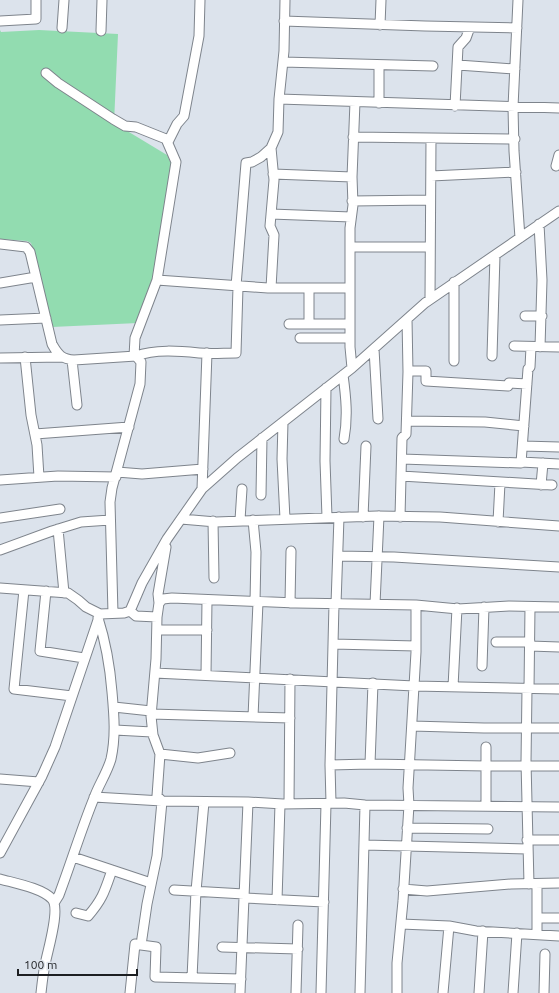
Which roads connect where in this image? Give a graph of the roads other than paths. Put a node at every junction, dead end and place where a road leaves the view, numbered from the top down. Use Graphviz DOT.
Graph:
graph roads {
  1 [pos="36,0"];
  2 [pos="64,0"];
  3 [pos="102,0"];
  4 [pos="200,0"];
  5 [pos="285,0"];
  6 [pos="381,0"];
  7 [pos="518,0"];
  8 [pos="0,21"];
  9 [pos="284,21"];
  10 [pos="380,25"];
  11 [pos="470,27"];
  12 [pos="62,28"];
  13 [pos="517,28"];
  14 [pos="101,31"];
  15 [pos="283,62"];
  16 [pos="379,65"];
  17 [pos="458,65"];
  18 [pos="433,66"];
  19 [pos="515,69"];
  20 [pos="46,73"];
  21 [pos="279,99"];
  22 [pos="355,102"];
  23 [pos="379,103"];
  24 [pos="455,106"];
  25 [pos="513,107"];
  26 [pos="559,108"];
  27 [pos="353,137"];
  28 [pos="431,138"];
  29 [pos="515,139"];
  30 [pos="168,142"];
  31 [pos="271,148"];
  32 [pos="559,155"];
  33 [pos="556,166"];
  34 [pos="516,172"];
  35 [pos="273,174"];
  36 [pos="431,176"];
  37 [pos="352,177"];
  38 [pos="430,200"];
  39 [pos="352,201"];
  40 [pos="559,211"];
  41 [pos="271,214"];
  42 [pos="351,217"];
  43 [pos="539,224"];
  44 [pos="520,238"];
  45 [pos="0,244"];
  46 [pos="350,247"];
  47 [pos="430,247"];
  48 [pos="495,255"];
  49 [pos="36,278"];
  50 [pos="156,280"];
  51 [pos="454,282"];
  52 [pos="0,283"];
  53 [pos="237,286"];
  54 [pos="271,288"];
  55 [pos="309,288"];
  56 [pos="350,288"];
  57 [pos="430,299"];
  58 [pos="525,316"];
  59 [pos="542,316"];
  60 [pos="46,318"];
  61 [pos="407,319"];
  62 [pos="0,320"];
  63 [pos="289,324"];
  64 [pos="309,324"];
  65 [pos="350,324"];
  66 [pos="300,338"];
  67 [pos="350,338"];
  68 [pos="514,346"];
  69 [pos="536,347"];
  70 [pos="559,348"];
  71 [pos="374,349"];
  72 [pos="207,353"];
  73 [pos="135,356"];
  74 [pos="492,356"];
  75 [pos="62,357"];
  76 [pos="0,358"];
  77 [pos="25,358"];
  78 [pos="72,360"];
  79 [pos="454,361"];
  80 [pos="352,368"];
  81 [pos="408,370"];
  82 [pos="343,375"];
  83 [pos="527,384"];
  84 [pos="326,388"];
  85 [pos="77,405"];
  86 [pos="378,420"];
  87 [pos="406,421"];
  88 [pos="283,422"];
  89 [pos="524,426"];
  90 [pos="129,427"];
  91 [pos="35,434"];
  92 [pos="262,438"];
  93 [pos="344,439"];
  94 [pos="366,446"];
  95 [pos="523,446"];
  96 [pos="559,447"];
  97 [pos="402,459"];
  98 [pos="521,462"];
  99 [pos="543,463"];
  100 [pos="559,464"];
  101 [pos="203,469"];
  102 [pos="116,474"];
  103 [pos="401,476"];
  104 [pos="39,477"];
  105 [pos="0,480"];
  106 [pos="500,483"];
  107 [pos="541,485"];
  108 [pos="552,485"];
  109 [pos="202,489"];
  110 [pos="242,490"];
  111 [pos="261,495"];
  112 [pos="60,509"];
  113 [pos="379,516"];
  114 [pos="339,517"];
  115 [pos="363,517"];
  116 [pos="400,517"];
  117 [pos="0,518"];
  118 [pos="327,518"];
  119 [pos="181,519"];
  120 [pos="285,519"];
  121 [pos="110,520"];
  122 [pos="240,520"];
  123 [pos="253,520"];
  124 [pos="212,521"];
  125 [pos="498,522"];
  126 [pos="559,526"];
  127 [pos="58,529"];
  128 [pos="166,540"];
  129 [pos="0,550"];
  130 [pos="291,551"];
  131 [pos="338,556"];
  132 [pos="377,557"];
  133 [pos="559,567"];
  134 [pos="214,578"];
  135 [pos="0,588"];
  136 [pos="24,590"];
  137 [pos="46,591"];
  138 [pos="64,593"];
  139 [pos="207,600"];
  140 [pos="257,602"];
  141 [pos="159,603"];
  142 [pos="290,603"];
  143 [pos="335,604"];
  144 [pos="375,604"];
  145 [pos="416,605"];
  146 [pos="530,606"];
  147 [pos="484,607"];
  148 [pos="559,607"];
  149 [pos="456,608"];
  150 [pos="130,610"];
  151 [pos="113,613"];
  152 [pos="99,616"];
  153 [pos="157,617"];
  154 [pos="157,630"];
  155 [pos="207,630"];
  156 [pos="496,642"];
  157 [pos="333,644"];
  158 [pos="530,644"];
  159 [pos="416,646"];
  160 [pos="559,647"];
  161 [pos="84,658"];
  162 [pos="482,666"];
  163 [pos="155,673"];
  164 [pos="206,675"];
  165 [pos="254,678"];
  166 [pos="290,679"];
  167 [pos="332,681"];
  168 [pos="373,683"];
  169 [pos="414,686"];
  170 [pos="453,687"];
  171 [pos="528,689"];
  172 [pos="559,689"];
  173 [pos="72,696"];
  174 [pos="114,707"];
  175 [pos="151,712"];
  176 [pos="253,717"];
  177 [pos="290,718"];
  178 [pos="412,726"];
  179 [pos="526,728"];
  180 [pos="559,728"];
  181 [pos="115,730"];
  182 [pos="152,732"];
  183 [pos="486,747"];
  184 [pos="230,753"];
  185 [pos="160,754"];
  186 [pos="370,764"];
  187 [pos="410,764"];
  188 [pos="330,765"];
  189 [pos="486,766"];
  190 [pos="526,766"];
  191 [pos="559,766"];
  192 [pos="0,779"];
  193 [pos="39,782"];
  194 [pos="94,797"];
  195 [pos="162,801"];
  196 [pos="204,802"];
  197 [pos="248,802"];
  198 [pos="329,803"];
  199 [pos="284,804"];
  200 [pos="365,804"];
  201 [pos="409,805"];
  202 [pos="486,806"];
  203 [pos="526,807"];
  204 [pos="559,807"];
  205 [pos="407,828"];
  206 [pos="488,829"];
  207 [pos="559,840"];
  208 [pos="527,844"];
  209 [pos="364,845"];
  210 [pos="406,846"];
  211 [pos="0,853"];
  212 [pos="73,857"];
  213 [pos="112,870"];
  214 [pos="0,879"];
  215 [pos="151,883"];
  216 [pos="559,883"];
  217 [pos="533,884"];
  218 [pos="404,889"];
  219 [pos="174,890"];
  220 [pos="196,891"];
  221 [pos="244,896"];
  222 [pos="277,900"];
  223 [pos="324,902"];
  224 [pos="54,903"];
  225 [pos="76,913"];
  226 [pos="537,918"];
  227 [pos="559,918"];
  228 [pos="298,924"];
  229 [pos="401,924"];
  230 [pos="450,926"];
  231 [pos="483,931"];
  232 [pos="517,933"];
  233 [pos="538,934"];
  234 [pos="559,936"];
  235 [pos="141,945"];
  236 [pos="222,947"];
  237 [pos="243,948"];
  238 [pos="298,949"];
  239 [pos="545,954"];
  240 [pos="192,978"];
  241 [pos="242,979"];
  242 [pos="41,993"];
  243 [pos="130,993"];
  244 [pos="240,993"];
  245 [pos="296,993"];
  246 [pos="321,993"];
  247 [pos="360,993"];
  248 [pos="398,993"];
  249 [pos="443,993"];
  250 [pos="479,993"];
  251 [pos="513,993"];
  252 [pos="544,993"];
  1 -- 8 [label="street"];
  2 -- 12 [label="street"];
  3 -- 14 [label="street"];
  4 -- 30 [label="street"];
  5 -- 9 [label="street"];
  6 -- 10 [label="street"];
  7 -- 13 [label="street"];
  9 -- 10 [label="street"];
  9 -- 15 [label="street"];
  10 -- 11 [label="street"];
  11 -- 13 [label="street"];
  11 -- 17 [label="street"];
  13 -- 19 [label="street"];
  15 -- 16 [label="street"];
  15 -- 21 [label="street"];
  16 -- 18 [label="street"];
  16 -- 23 [label="street"];
  17 -- 19 [label="street"];
  17 -- 24 [label="street"];
  19 -- 25 [label="street"];
  20 -- 30 [label="street"];
  21 -- 22 [label="street"];
  21 -- 31 [label="street"];
  22 -- 23 [label="street"];
  22 -- 27 [label="street"];
  23 -- 24 [label="street"];
  24 -- 25 [label="street"];
  25 -- 26 [label="street"];
  25 -- 29 [label="street"];
  27 -- 28 [label="street"];
  27 -- 37 [label="street"];
  28 -- 29 [label="street"];
  28 -- 36 [label="street"];
  29 -- 34 [label="street"];
  30 -- 50 [label="street"];
  31 -- 35 [label="street"];
  31 -- 53 [label="street"];
  32 -- 33 [label="street"];
  34 -- 36 [label="street"];
  34 -- 44 [label="street"];
  35 -- 37 [label="street"];
  35 -- 41 [label="street"];
  36 -- 38 [label="street"];
  37 -- 39 [label="street"];
  38 -- 39 [label="street"];
  38 -- 47 [label="street"];
  39 -- 42 [label="street"];
  40 -- 43 [label="street"];
  41 -- 42 [label="street"];
  41 -- 54 [label="street"];
  42 -- 46 [label="street"];
  43 -- 44 [label="street"];
  43 -- 59 [label="street"];
  44 -- 48 [label="street"];
  45 -- 49 [label="street"];
  46 -- 47 [label="street"];
  46 -- 56 [label="street"];
  47 -- 57 [label="street"];
  48 -- 51 [label="street"];
  48 -- 74 [label="street"];
  49 -- 52 [label="street"];
  49 -- 60 [label="street"];
  50 -- 53 [label="street"];
  50 -- 73 [label="street"];
  51 -- 57 [label="street"];
  51 -- 79 [label="street"];
  53 -- 54 [label="street"];
  53 -- 72 [label="street"];
  54 -- 55 [label="street"];
  55 -- 56 [label="street"];
  55 -- 64 [label="street"];
  56 -- 65 [label="street"];
  57 -- 61 [label="street"];
  58 -- 59 [label="street"];
  59 -- 69 [label="street"];
  60 -- 62 [label="street"];
  60 -- 75 [label="street"];
  61 -- 71 [label="street"];
  61 -- 81 [label="street"];
  63 -- 64 [label="street"];
  64 -- 65 [label="street"];
  65 -- 67 [label="street"];
  66 -- 67 [label="street"];
  67 -- 80 [label="street"];
  68 -- 69 [label="street"];
  69 -- 70 [label="street"];
  69 -- 83 [label="street"];
  71 -- 80 [label="street"];
  71 -- 86 [label="street"];
  72 -- 73 [label="street"];
  72 -- 101 [label="street"];
  73 -- 78 [label="street"];
  73 -- 90 [label="street"];
  75 -- 77 [label="street"];
  75 -- 78 [label="street"];
  76 -- 77 [label="street"];
  77 -- 91 [label="street"];
  78 -- 85 [label="street"];
  80 -- 82 [label="street"];
  81 -- 83 [label="street"];
  81 -- 87 [label="street"];
  82 -- 84 [label="street"];
  82 -- 93 [label="street"];
  83 -- 89 [label="street"];
  84 -- 88 [label="street"];
  84 -- 118 [label="street"];
  87 -- 89 [label="street"];
  87 -- 97 [label="street"];
  88 -- 92 [label="street"];
  88 -- 120 [label="street"];
  89 -- 95 [label="street"];
  90 -- 91 [label="street"];
  90 -- 102 [label="street"];
  91 -- 104 [label="street"];
  92 -- 109 [label="street"];
  92 -- 111 [label="street"];
  94 -- 115 [label="street"];
  95 -- 96 [label="street"];
  95 -- 98 [label="street"];
  97 -- 98 [label="street"];
  97 -- 103 [label="street"];
  98 -- 99 [label="street"];
  99 -- 100 [label="street"];
  99 -- 107 [label="street"];
  101 -- 102 [label="street"];
  101 -- 109 [label="street"];
  102 -- 104 [label="street"];
  102 -- 121 [label="street"];
  103 -- 106 [label="street"];
  103 -- 116 [label="street"];
  104 -- 105 [label="street"];
  106 -- 107 [label="street"];
  106 -- 125 [label="street"];
  107 -- 108 [label="street"];
  109 -- 119 [label="street"];
  110 -- 122 [label="street"];
  112 -- 117 [label="street"];
  113 -- 115 [label="street"];
  113 -- 116 [label="street"];
  113 -- 132 [label="street"];
  114 -- 115 [label="street"];
  114 -- 118 [label="street"];
  114 -- 131 [label="street"];
  116 -- 125 [label="street"];
  118 -- 120 [label="street"];
  119 -- 124 [label="street"];
  119 -- 128 [label="street"];
  120 -- 123 [label="street"];
  121 -- 127 [label="street"];
  121 -- 151 [label="street"];
  122 -- 123 [label="street"];
  122 -- 124 [label="street"];
  123 -- 140 [label="street"];
  124 -- 134 [label="street"];
  125 -- 126 [label="street"];
  127 -- 129 [label="street"];
  127 -- 138 [label="street"];
  128 -- 141 [label="street"];
  128 -- 150 [label="street"];
  130 -- 142 [label="street"];
  131 -- 132 [label="street"];
  131 -- 143 [label="street"];
  132 -- 133 [label="street"];
  132 -- 144 [label="street"];
  135 -- 136 [label="street"];
  136 -- 137 [label="street"];
  136 -- 173 [label="street"];
  137 -- 138 [label="street"];
  137 -- 161 [label="street"];
  138 -- 152 [label="street"];
  139 -- 140 [label="street"];
  139 -- 141 [label="street"];
  139 -- 155 [label="street"];
  140 -- 142 [label="street"];
  140 -- 165 [label="street"];
  141 -- 153 [label="street"];
  142 -- 143 [label="street"];
  143 -- 144 [label="street"];
  143 -- 157 [label="street"];
  144 -- 145 [label="street"];
  145 -- 149 [label="street"];
  145 -- 159 [label="street"];
  146 -- 147 [label="street"];
  146 -- 148 [label="street"];
  146 -- 158 [label="street"];
  147 -- 149 [label="street"];
  147 -- 162 [label="street"];
  149 -- 170 [label="street"];
  150 -- 151 [label="street"];
  150 -- 153 [label="street"];
  151 -- 152 [label="street"];
  152 -- 161 [label="street"];
  152 -- 174 [label="street"];
  153 -- 154 [label="street"];
  154 -- 155 [label="street"];
  154 -- 163 [label="street"];
  155 -- 164 [label="street"];
  156 -- 158 [label="street"];
  157 -- 159 [label="street"];
  157 -- 167 [label="street"];
  158 -- 160 [label="street"];
  158 -- 171 [label="street"];
  159 -- 169 [label="street"];
  161 -- 173 [label="street"];
  163 -- 164 [label="street"];
  163 -- 175 [label="street"];
  164 -- 165 [label="street"];
  165 -- 166 [label="street"];
  165 -- 176 [label="street"];
  166 -- 167 [label="street"];
  166 -- 177 [label="street"];
  167 -- 168 [label="street"];
  167 -- 188 [label="street"];
  168 -- 169 [label="street"];
  168 -- 186 [label="street"];
  169 -- 170 [label="street"];
  169 -- 178 [label="street"];
  170 -- 171 [label="street"];
  171 -- 172 [label="street"];
  171 -- 179 [label="street"];
  173 -- 193 [label="street"];
  174 -- 175 [label="street"];
  174 -- 181 [label="street"];
  175 -- 176 [label="street"];
  175 -- 182 [label="street"];
  176 -- 177 [label="street"];
  177 -- 199 [label="street"];
  178 -- 179 [label="street"];
  178 -- 187 [label="street"];
  179 -- 180 [label="street"];
  179 -- 190 [label="street"];
  181 -- 182 [label="street"];
  181 -- 194 [label="street"];
  182 -- 185 [label="street"];
  183 -- 189 [label="street"];
  184 -- 185 [label="street"];
  185 -- 195 [label="street"];
  186 -- 187 [label="street"];
  186 -- 188 [label="street"];
  187 -- 189 [label="street"];
  187 -- 201 [label="street"];
  188 -- 198 [label="street"];
  189 -- 190 [label="street"];
  189 -- 202 [label="street"];
  190 -- 191 [label="street"];
  190 -- 203 [label="street"];
  192 -- 193 [label="street"];
  193 -- 211 [label="street"];
  194 -- 195 [label="street"];
  194 -- 212 [label="street"];
  195 -- 196 [label="street"];
  195 -- 215 [label="street"];
  196 -- 197 [label="street"];
  196 -- 220 [label="street"];
  197 -- 199 [label="street"];
  197 -- 221 [label="street"];
  198 -- 199 [label="street"];
  198 -- 200 [label="street"];
  198 -- 223 [label="street"];
  199 -- 222 [label="street"];
  200 -- 201 [label="street"];
  200 -- 209 [label="street"];
  201 -- 202 [label="street"];
  201 -- 205 [label="street"];
  202 -- 203 [label="street"];
  203 -- 204 [label="street"];
  203 -- 208 [label="street"];
  205 -- 206 [label="street"];
  205 -- 210 [label="street"];
  207 -- 208 [label="street"];
  208 -- 210 [label="street"];
  208 -- 217 [label="street"];
  209 -- 210 [label="street"];
  209 -- 247 [label="street"];
  210 -- 218 [label="street"];
  212 -- 213 [label="street"];
  212 -- 224 [label="street"];
  213 -- 215 [label="street"];
  213 -- 225 [label="street"];
  214 -- 224 [label="street"];
  215 -- 235 [label="street"];
  216 -- 217 [label="street"];
  217 -- 218 [label="street"];
  217 -- 226 [label="street"];
  218 -- 229 [label="street"];
  219 -- 220 [label="street"];
  220 -- 221 [label="street"];
  220 -- 240 [label="street"];
  221 -- 222 [label="street"];
  221 -- 237 [label="street"];
  222 -- 223 [label="street"];
  223 -- 246 [label="street"];
  224 -- 242 [label="street"];
  226 -- 227 [label="street"];
  226 -- 233 [label="street"];
  228 -- 238 [label="street"];
  229 -- 230 [label="street"];
  229 -- 248 [label="street"];
  230 -- 231 [label="street"];
  230 -- 249 [label="street"];
  231 -- 232 [label="street"];
  231 -- 250 [label="street"];
  232 -- 233 [label="street"];
  232 -- 251 [label="street"];
  233 -- 234 [label="street"];
  235 -- 240 [label="street"];
  235 -- 243 [label="street"];
  236 -- 237 [label="street"];
  237 -- 238 [label="street"];
  237 -- 241 [label="street"];
  238 -- 245 [label="street"];
  239 -- 252 [label="street"];
  240 -- 241 [label="street"];
  241 -- 244 [label="street"];
}
